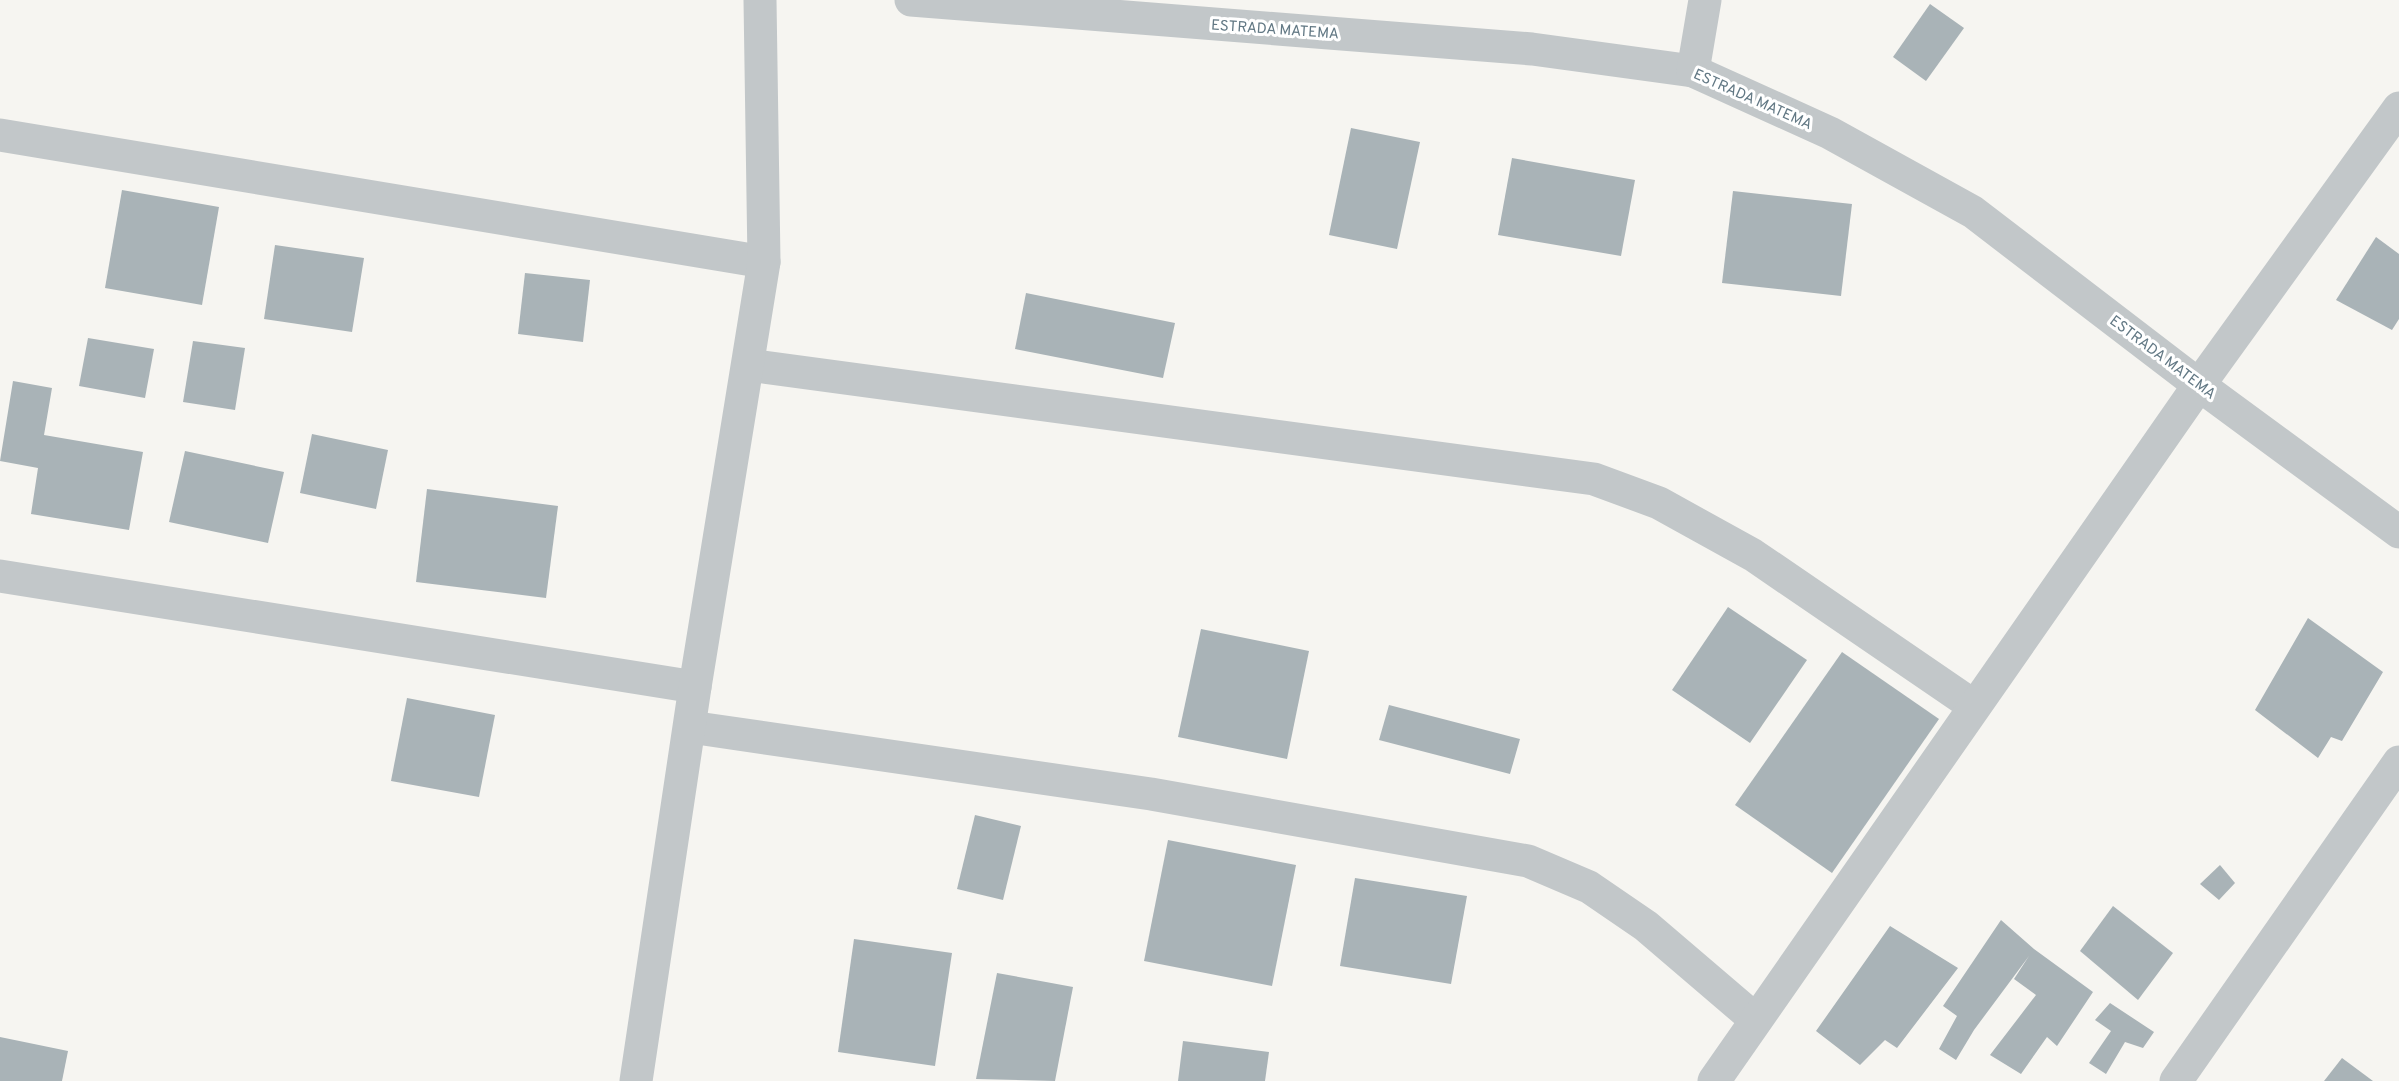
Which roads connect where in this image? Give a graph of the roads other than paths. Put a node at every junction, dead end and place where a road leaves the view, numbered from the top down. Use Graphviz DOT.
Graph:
graph roads {
  1 [pos="760,0"];
  2 [pos="910,0"];
  3 [pos="1705,0"];
  4 [pos="1693,71"];
  5 [pos="2399,108"];
  6 [pos="0,135"];
  7 [pos="764,262"];
  8 [pos="748,364"];
  9 [pos="2199,385"];
  10 [pos="2399,532"];
  11 [pos="0,576"];
  12 [pos="695,687"];
  13 [pos="1974,706"];
  14 [pos="690,727"];
  15 [pos="2399,762"];
  16 [pos="1756,1020"];
  17 [pos="636,1081"];
  18 [pos="1714,1081"];
  19 [pos="2176,1081"];
  1 -- 7 [label="street"];
  2 -- 4 [label="street, ESTRADA MATEMA"];
  3 -- 4 [label="street"];
  4 -- 9 [label="street, ESTRADA MATEMA"];
  5 -- 9 [label="street"];
  6 -- 7 [label="street"];
  7 -- 8 [label="street"];
  8 -- 12 [label="street"];
  8 -- 13 [label="street"];
  9 -- 10 [label="street, ESTRADA MATEMA"];
  9 -- 13 [label="street"];
  11 -- 12 [label="street"];
  12 -- 14 [label="street"];
  13 -- 16 [label="street"];
  14 -- 16 [label="street"];
  14 -- 17 [label="street"];
  15 -- 19 [label="street"];
  16 -- 18 [label="street"];
}
